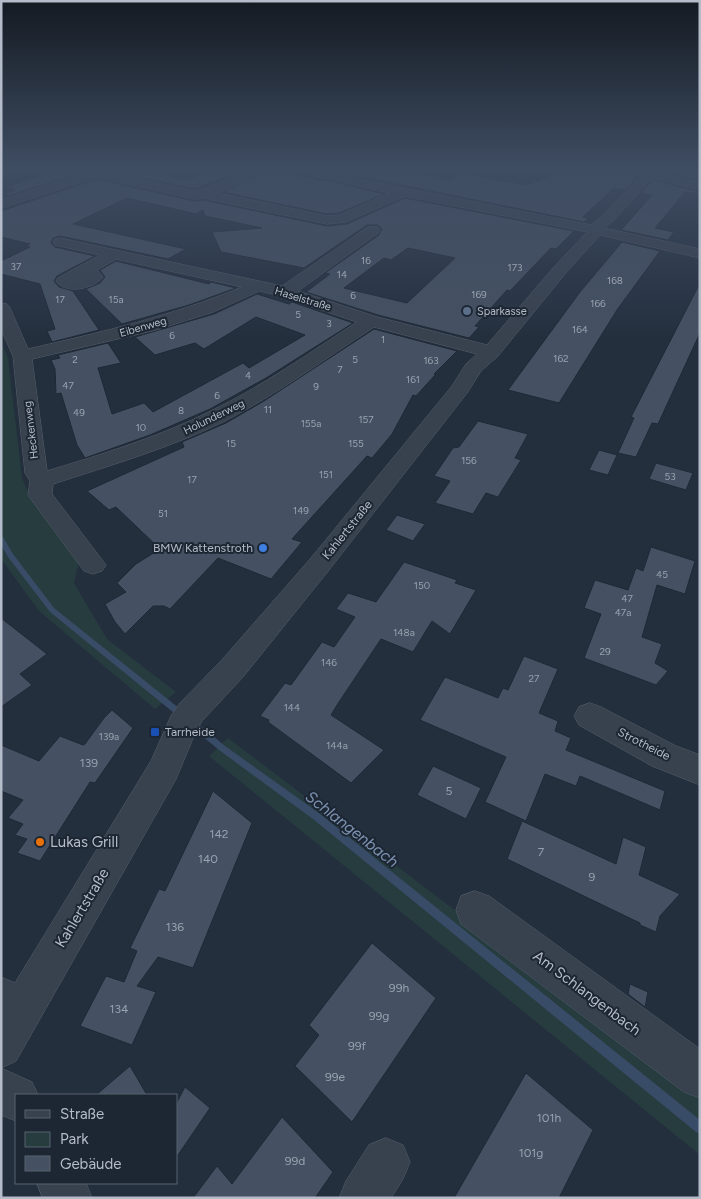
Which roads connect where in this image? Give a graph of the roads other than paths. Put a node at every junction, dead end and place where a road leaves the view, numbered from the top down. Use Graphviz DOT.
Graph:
graph roads {
  1 [pos="566,225"];
  2 [pos="605,225"];
  3 [pos="373,230"];
  4 [pos="596,231"];
  5 [pos="60,242"];
  6 [pos="114,254"];
  7 [pos="700,254"];
  8 [pos="86,270"];
  9 [pos="259,286"];
  10 [pos="285,292"];
  11 [pos="1,308"];
  12 [pos="371,321"];
  13 [pos="490,353"];
  14 [pos="22,356"];
  15 [pos="42,480"];
  16 [pos="94,565"];
  17 [pos="590,716"];
  18 [pos="700,770"];
  19 [pos="475,910"];
  20 [pos="12,1003"];
  21 [pos="1,1046"];
  22 [pos="700,1076"];
  23 [pos="1,1090"];
  24 [pos="15,1097"];
  25 [pos="61,1184"];
  26 [pos="68,1198"];
  1 -- 4 [label="street"];
  2 -- 4 [label="street, Kahlertstraße"];
  3 -- 10 [label="street"];
  4 -- 7 [label="street"];
  4 -- 13 [label="street, Kahlertstraße"];
  5 -- 6 [label="street, Haselstraße"];
  6 -- 8 [label="street"];
  6 -- 9 [label="street, Haselstraße"];
  9 -- 10 [label="street, Haselstraße"];
  9 -- 14 [label="street, Eibenweg"];
  10 -- 12 [label="street, Haselstraße"];
  11 -- 14 [label="street, Heckenweg"];
  12 -- 13 [label="street, Haselstraße"];
  12 -- 15 [label="street, Holunderweg"];
  13 -- 20 [label="street, Kahlertstraße"];
  14 -- 15 [label="street, Heckenweg"];
  15 -- 16 [label="street, Heckenweg"];
  17 -- 18 [label="street, Strotheide"];
  19 -- 22 [label="street, Am Schlangenbach"];
  20 -- 21 [label="street, Kahlertstraße"];
  23 -- 24 [label="street"];
  25 -- 26 [label="street"];
}
